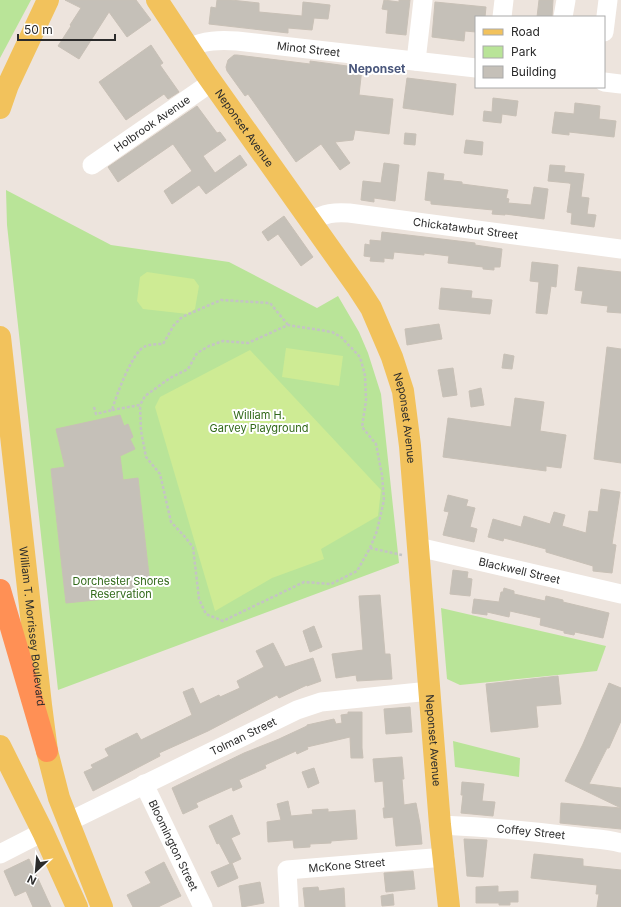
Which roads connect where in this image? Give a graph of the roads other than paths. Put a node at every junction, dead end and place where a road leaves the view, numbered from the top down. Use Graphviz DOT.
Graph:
graph roads {
  1 [pos="48,0"];
  2 [pos="157,0"];
  3 [pos="423,0"];
  4 [pos="504,0"];
  5 [pos="566,0"];
  6 [pos="608,0"];
  7 [pos="502,16"];
  8 [pos="563,16"];
  9 [pos="605,24"];
  10 [pos="189,48"];
  11 [pos="416,61"];
  12 [pos="475,68"];
  13 [pos="14,73"];
  14 [pos="212,82"];
  15 [pos="605,82"];
  16 [pos="621,84"];
  17 [pos="0,91"];
  18 [pos="0,108"];
  19 [pos="92,165"];
  20 [pos="312,221"];
  21 [pos="621,249"];
  22 [pos="0,337"];
  23 [pos="3,383"];
  24 [pos="410,551"];
  25 [pos="0,590"];
  26 [pos="621,594"];
  27 [pos="430,691"];
  28 [pos="0,746"];
  29 [pos="47,752"];
  30 [pos="144,784"];
  31 [pos="68,822"];
  32 [pos="440,825"];
  33 [pos="43,832"];
  34 [pos="621,843"];
  35 [pos="0,854"];
  36 [pos="444,857"];
  37 [pos="77,907"];
  38 [pos="102,907"];
  39 [pos="203,907"];
  40 [pos="289,907"];
  41 [pos="448,907"];
  1 -- 13 [label="main road"];
  2 -- 10 [label="main road, Neponset Avenue"];
  3 -- 11 [label="street"];
  4 -- 7 [label="street"];
  5 -- 8 [label="street"];
  6 -- 9 [label="street"];
  10 -- 11 [label="street, Minot Street"];
  10 -- 14 [label="main road, Neponset Avenue"];
  11 -- 12 [label="street, Minot Street"];
  13 -- 17 [label="main road"];
  13 -- 18 [label="main road"];
  14 -- 19 [label="street, Holbrook Avenue"];
  14 -- 20 [label="main road, Neponset Avenue"];
  15 -- 16 [label="street"];
  20 -- 21 [label="street, Chickatawbut Street"];
  20 -- 24 [label="main road, Neponset Avenue"];
  22 -- 23 [label="main road, William T. Morrissey Boulevard"];
  23 -- 29 [label="main road, William T. Morrissey Boulevard"];
  24 -- 26 [label="street, Blackwell Street"];
  24 -- 27 [label="main road, Neponset Avenue"];
  25 -- 29 [label="highway"];
  27 -- 30 [label="street, Tolman Street"];
  27 -- 32 [label="main road, Neponset Avenue"];
  28 -- 33 [label="main road"];
  29 -- 31 [label="main road, William T. Morrissey Boulevard"];
  30 -- 31 [label="street, Tolman Street"];
  30 -- 39 [label="street, Bloomington Street"];
  31 -- 38 [label="main road, William T. Morrissey Boulevard"];
  32 -- 34 [label="street, Coffey Street"];
  32 -- 36 [label="main road, Neponset Avenue"];
  33 -- 35 [label="street"];
  33 -- 37 [label="main road"];
  36 -- 40 [label="street, McKone Street"];
  36 -- 41 [label="main road, Neponset Avenue"];
}
